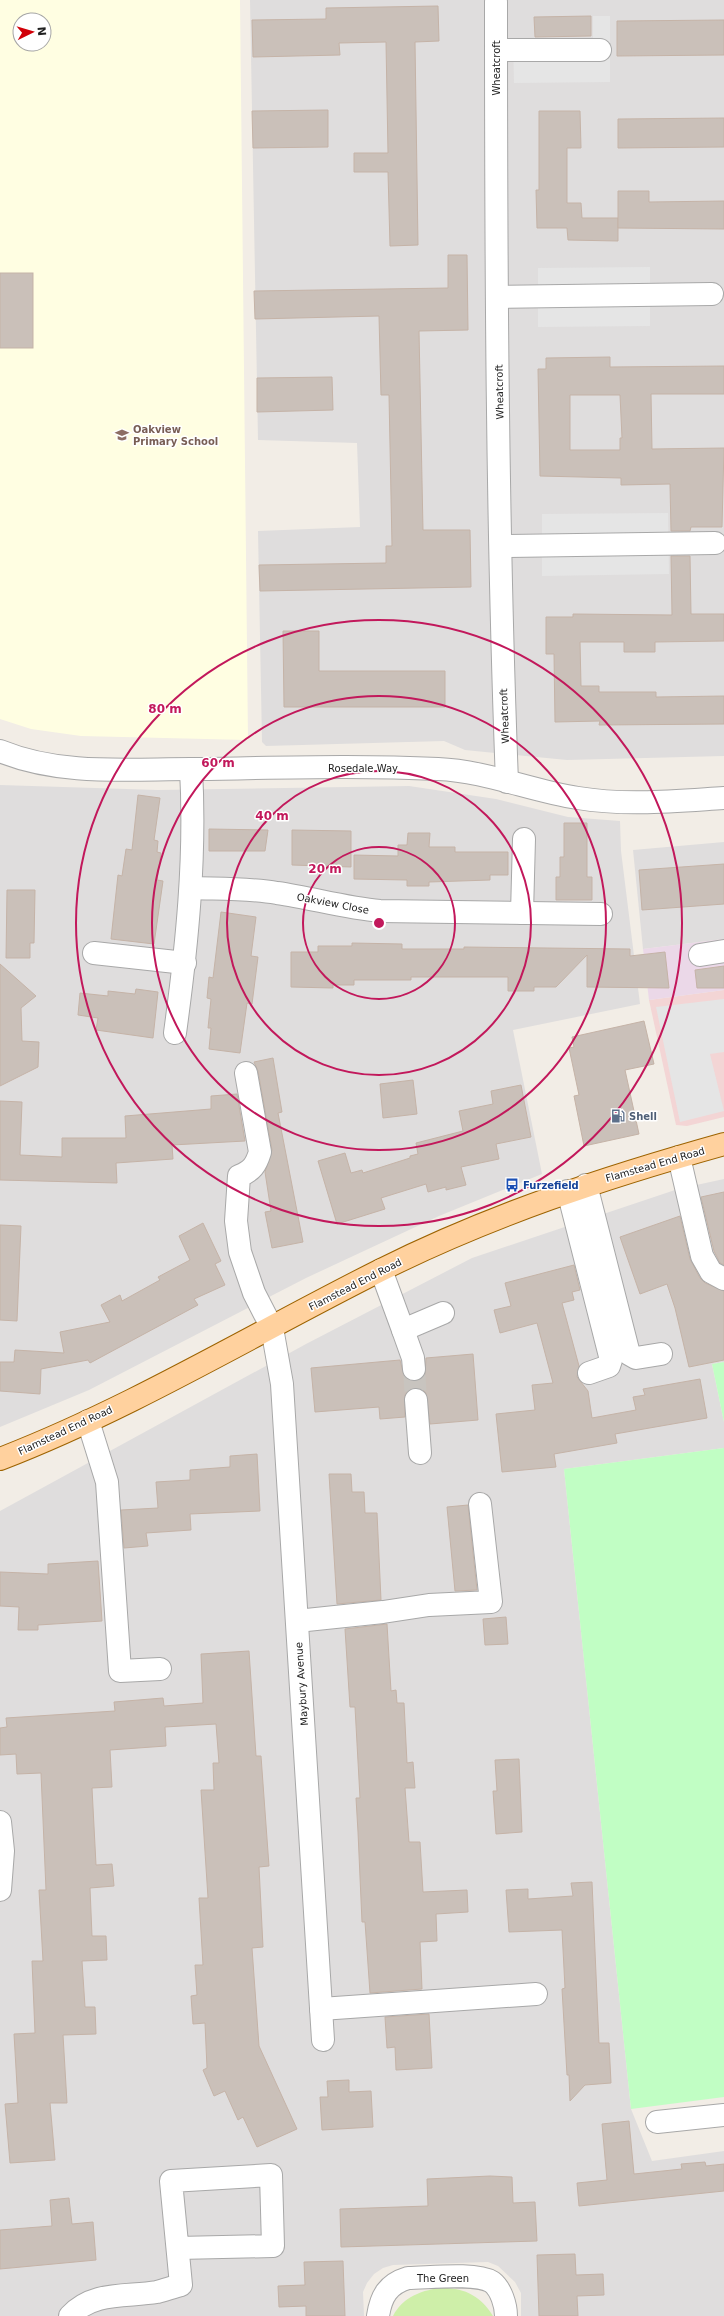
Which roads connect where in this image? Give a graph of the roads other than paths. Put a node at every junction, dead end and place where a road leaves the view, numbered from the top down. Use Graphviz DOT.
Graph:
graph roads {
  1 [pos="496,2"];
  2 [pos="496,50"];
  3 [pos="600,50"];
  4 [pos="712,294"];
  5 [pos="498,297"];
  6 [pos="715,543"];
  7 [pos="501,546"];
  8 [pos="0,751"];
  9 [pos="191,769"];
  10 [pos="507,782"];
  11 [pos="724,798"];
  12 [pos="524,839"];
  13 [pos="191,888"];
  14 [pos="522,913"];
  15 [pos="601,914"];
  16 [pos="724,951"];
  17 [pos="94,953"];
  18 [pos="700,955"];
  19 [pos="185,963"];
  20 [pos="175,1033"];
  21 [pos="246,1073"];
  22 [pos="724,1144"];
  23 [pos="679,1157"];
  24 [pos="577,1188"];
  25 [pos="381,1270"];
  26 [pos="724,1279"];
  27 [pos="443,1312"];
  28 [pos="272,1328"];
  29 [pos="403,1330"];
  30 [pos="661,1354"];
  31 [pos="414,1369"];
  32 [pos="589,1373"];
  33 [pos="416,1400"];
  34 [pos="88,1421"];
  35 [pos="420,1453"];
  36 [pos="0,1459"];
  37 [pos="480,1504"];
  38 [pos="297,1621"];
  39 [pos="160,1669"];
  40 [pos="0,1822"];
  41 [pos="0,1890"];
  42 [pos="536,1994"];
  43 [pos="321,2009"];
  44 [pos="323,2040"];
  45 [pos="724,2115"];
  46 [pos="657,2122"];
  47 [pos="178,2248"];
  48 [pos="70,2316"];
  49 [pos="378,2316"];
  50 [pos="506,2316"];
  1 -- 2 [label="street, Wheatcroft"];
  2 -- 3 [label="street"];
  2 -- 5 [label="street, Wheatcroft"];
  4 -- 5 [label="street"];
  5 -- 7 [label="street, Wheatcroft"];
  6 -- 7 [label="street"];
  7 -- 10 [label="street, Wheatcroft"];
  8 -- 9 [label="street, Rosedale Way"];
  9 -- 10 [label="street, Rosedale Way"];
  9 -- 13 [label="street"];
  10 -- 11 [label="street, Rosedale Way"];
  12 -- 14 [label="street"];
  13 -- 14 [label="street, Oakview Close"];
  13 -- 19 [label="street"];
  14 -- 15 [label="street, Oakview Close"];
  16 -- 18 [label="street"];
  17 -- 19 [label="street"];
  19 -- 20 [label="street"];
  21 -- 28 [label="street"];
  22 -- 23 [label="main road, Flamstead End Road"];
  23 -- 24 [label="main road, Flamstead End Road"];
  23 -- 26 [label="street"];
  24 -- 25 [label="main road, Flamstead End Road"];
  24 -- 30 [label="street"];
  24 -- 32 [label="street"];
  25 -- 28 [label="main road, Flamstead End Road"];
  25 -- 29 [label="street"];
  27 -- 29 [label="street"];
  28 -- 34 [label="main road, Flamstead End Road"];
  28 -- 38 [label="street, Maybury Avenue"];
  29 -- 31 [label="street"];
  33 -- 35 [label="street"];
  34 -- 36 [label="main road, Flamstead End Road"];
  34 -- 39 [label="street"];
  37 -- 38 [label="street"];
  38 -- 43 [label="street, Maybury Avenue"];
  40 -- 41 [label="street"];
  42 -- 43 [label="street"];
  43 -- 44 [label="street, Maybury Avenue"];
  45 -- 46 [label="street"];
  47 -- 47 [label="street"];
  47 -- 48 [label="street"];
  49 -- 50 [label="street, The Green"];
}
